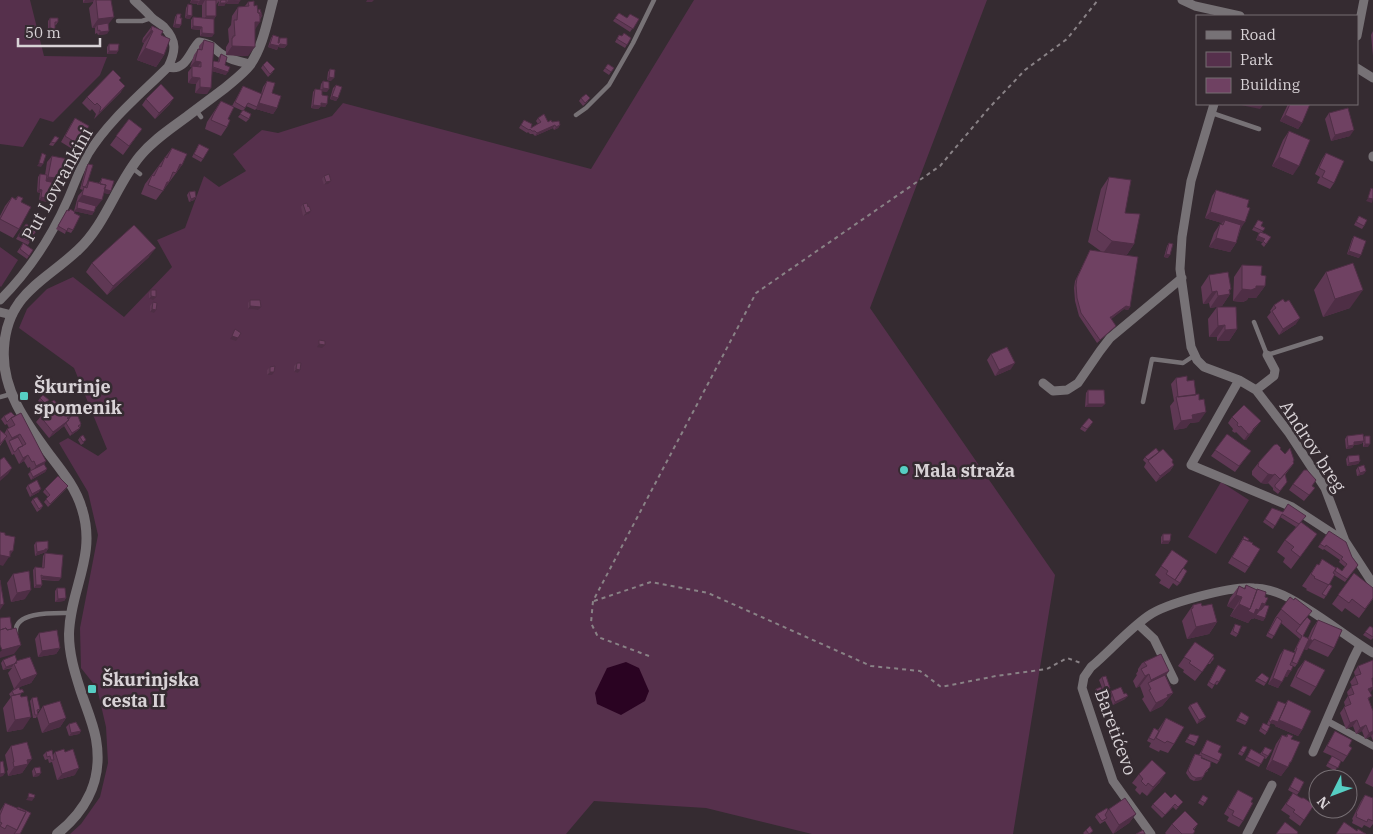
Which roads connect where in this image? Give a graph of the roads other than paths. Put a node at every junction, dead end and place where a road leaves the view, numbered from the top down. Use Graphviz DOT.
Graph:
graph roads {
  1 [pos="134,0"];
  2 [pos="273,0"];
  3 [pos="654,0"];
  4 [pos="1182,0"];
  5 [pos="1364,0"];
  6 [pos="1224,14"];
  7 [pos="152,18"];
  8 [pos="118,21"];
  9 [pos="1358,34"];
  10 [pos="250,64"];
  11 [pos="168,67"];
  12 [pos="1358,69"];
  13 [pos="1373,78"];
  14 [pos="1213,108"];
  15 [pos="576,115"];
  16 [pos="1259,129"];
  17 [pos="1182,278"];
  18 [pos="0,300"];
  19 [pos="0,312"];
  20 [pos="12,315"];
  21 [pos="1254,322"];
  22 [pos="1321,338"];
  23 [pos="1195,355"];
  24 [pos="1267,355"];
  25 [pos="1239,380"];
  26 [pos="1043,383"];
  27 [pos="1256,390"];
  28 [pos="11,393"];
  29 [pos="0,397"];
  30 [pos="1142,402"];
  31 [pos="1345,541"];
  32 [pos="1373,584"];
  33 [pos="71,613"];
  34 [pos="1138,624"];
  35 [pos="17,636"];
  36 [pos="1360,645"];
  37 [pos="1373,653"];
  38 [pos="1174,680"];
  39 [pos="1327,721"];
  40 [pos="1373,746"];
  41 [pos="1313,752"];
  42 [pos="1272,784"];
  43 [pos="57,834"];
  44 [pos="1151,834"];
  45 [pos="1247,834"];
  1 -- 7 [label="street"];
  2 -- 10 [label="street"];
  3 -- 15 [label="lane"];
  4 -- 6 [label="street"];
  5 -- 9 [label="street"];
  7 -- 8 [label="lane"];
  7 -- 11 [label="street"];
  10 -- 11 [label="street, Put Lovrankini"];
  10 -- 20 [label="street"];
  11 -- 18 [label="street, Put Lovrankini"];
  12 -- 13 [label="street"];
  14 -- 16 [label="lane"];
  14 -- 17 [label="street"];
  17 -- 23 [label="street"];
  17 -- 26 [label="street"];
  19 -- 20 [label="street"];
  20 -- 28 [label="street"];
  21 -- 24 [label="lane"];
  22 -- 24 [label="lane"];
  23 -- 25 [label="street, Androv breg"];
  23 -- 30 [label="lane"];
  24 -- 27 [label="street"];
  25 -- 27 [label="street, Androv breg"];
  25 -- 31 [label="street, Androv breg"];
  27 -- 31 [label="street, Androv breg"];
  28 -- 29 [label="lane"];
  28 -- 33 [label="street"];
  31 -- 32 [label="street, Androv breg"];
  33 -- 35 [label="lane"];
  33 -- 43 [label="street"];
  34 -- 36 [label="street, Baretićevo"];
  34 -- 38 [label="street"];
  34 -- 44 [label="street, Baretićevo"];
  36 -- 37 [label="street, Baretićevo"];
  36 -- 39 [label="street"];
  39 -- 40 [label="street"];
  39 -- 41 [label="street"];
  42 -- 45 [label="street"];
}
